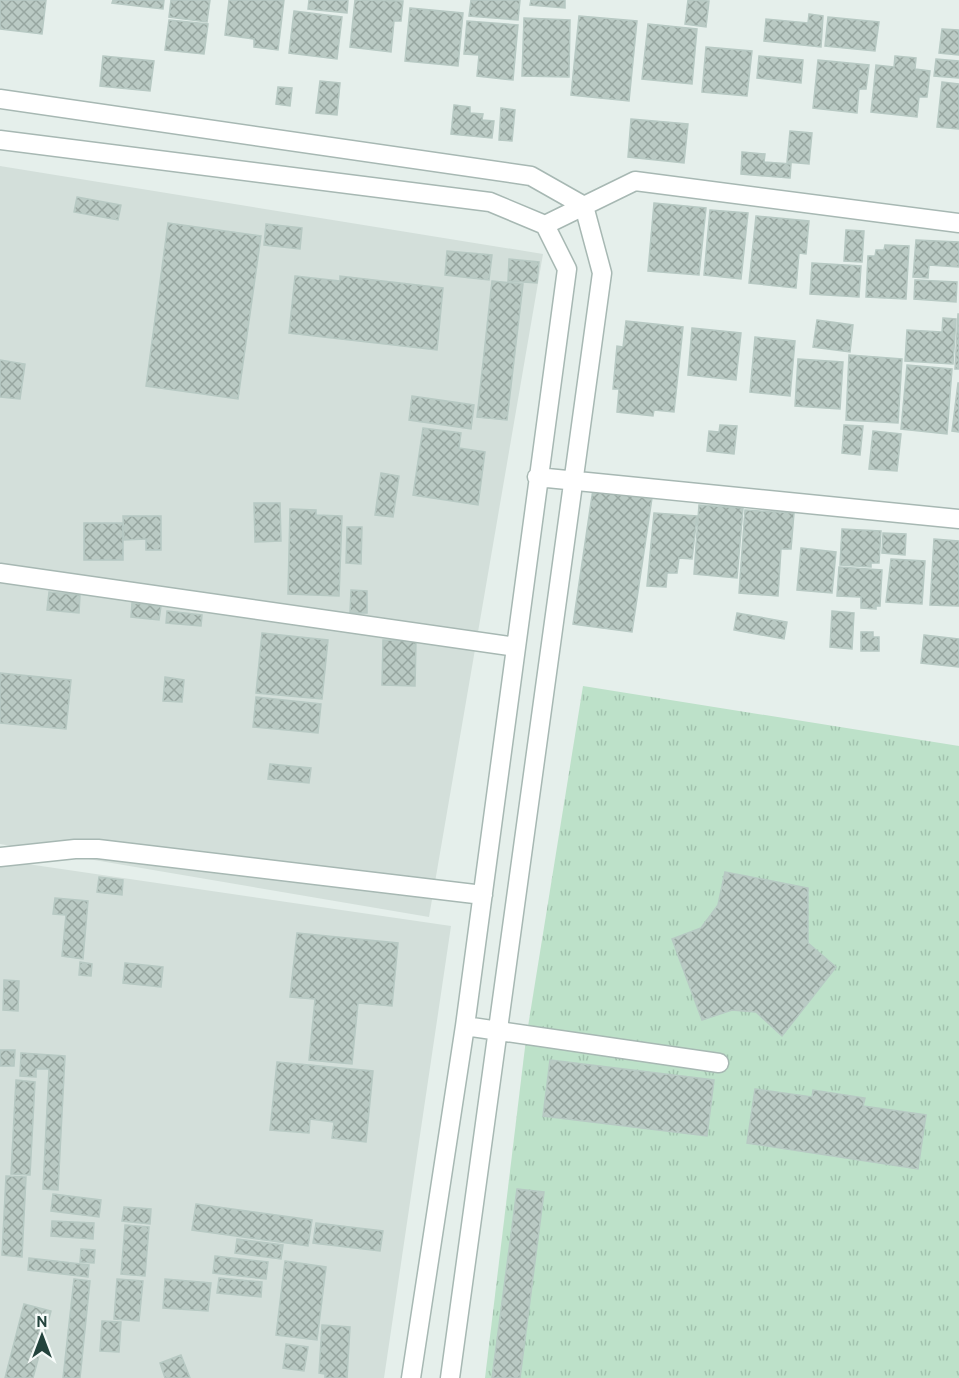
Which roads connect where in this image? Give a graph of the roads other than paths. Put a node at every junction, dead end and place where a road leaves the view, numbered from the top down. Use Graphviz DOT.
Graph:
graph roads {
  1 [pos="0,99"];
  2 [pos="0,140"];
  3 [pos="584,206"];
  4 [pos="959,223"];
  5 [pos="545,225"];
  6 [pos="537,477"];
  7 [pos="572,481"];
  8 [pos="959,519"];
  9 [pos="0,573"];
  10 [pos="516,647"];
  11 [pos="0,858"];
  12 [pos="483,895"];
  13 [pos="465,1026"];
  14 [pos="497,1031"];
  15 [pos="719,1063"];
  16 [pos="411,1378"];
  17 [pos="450,1378"];
  1 -- 3 [label="street"];
  2 -- 5 [label="street"];
  3 -- 4 [label="street"];
  3 -- 5 [label="street"];
  3 -- 7 [label="street"];
  5 -- 6 [label="street"];
  6 -- 7 [label="street"];
  6 -- 10 [label="street"];
  7 -- 8 [label="street"];
  7 -- 14 [label="street"];
  9 -- 10 [label="street"];
  10 -- 12 [label="street"];
  11 -- 12 [label="street"];
  12 -- 13 [label="street"];
  13 -- 14 [label="street"];
  13 -- 16 [label="street"];
  14 -- 15 [label="street"];
  14 -- 17 [label="street"];
}
